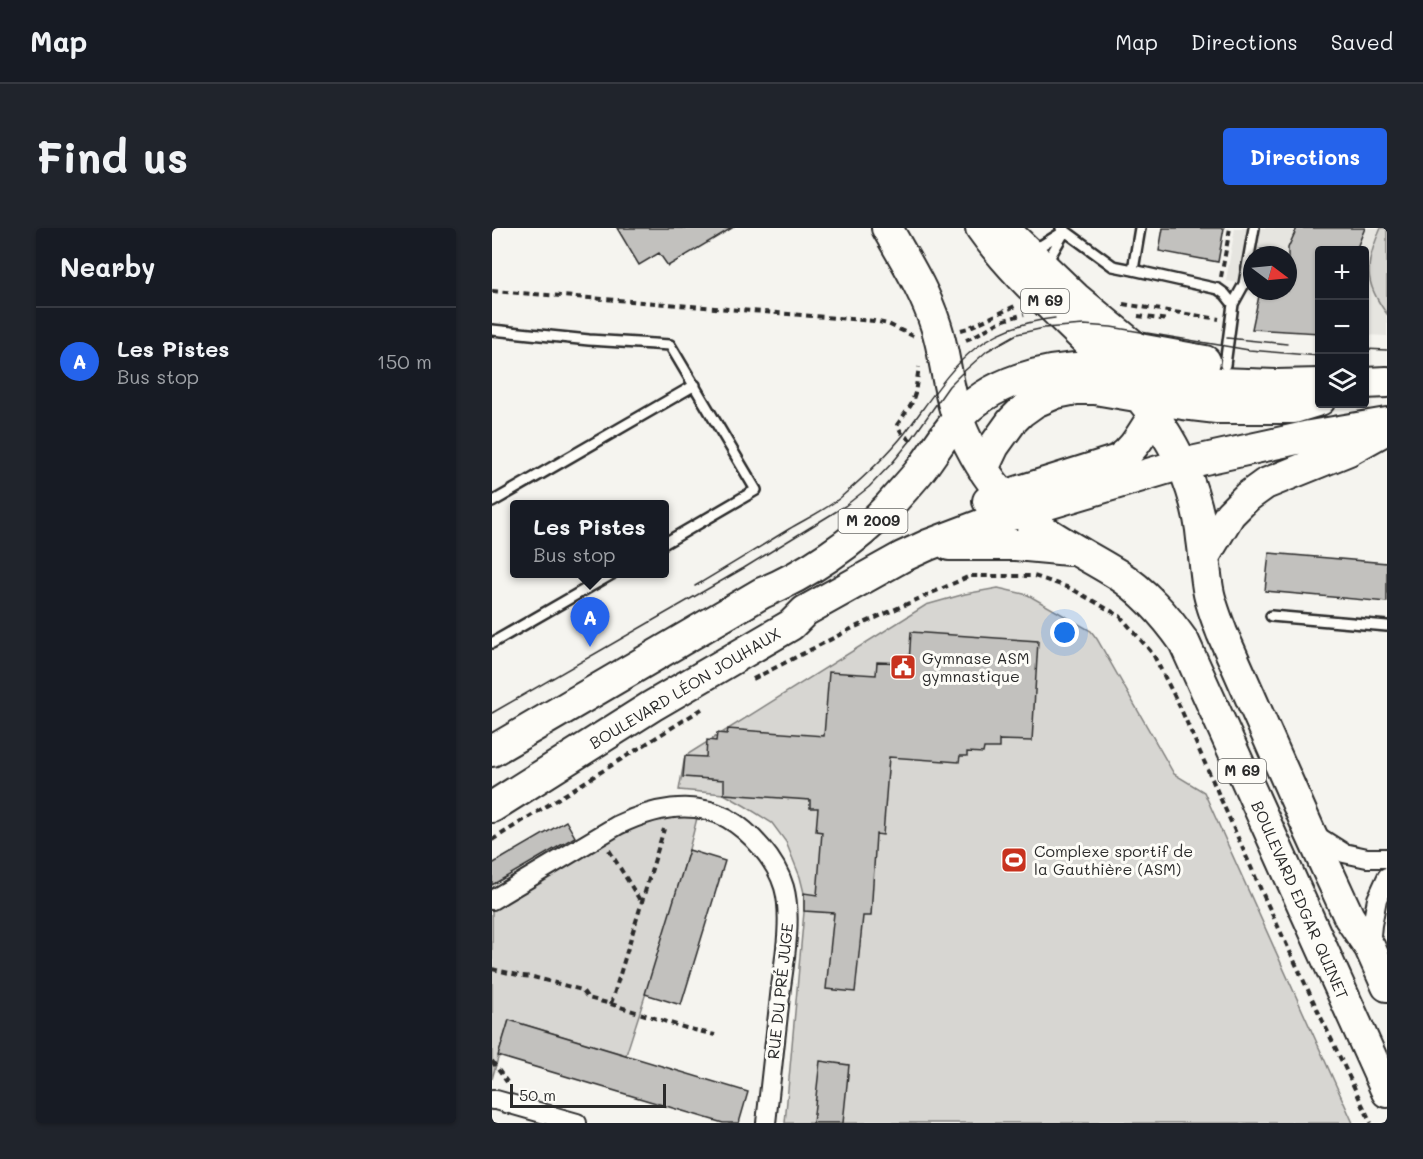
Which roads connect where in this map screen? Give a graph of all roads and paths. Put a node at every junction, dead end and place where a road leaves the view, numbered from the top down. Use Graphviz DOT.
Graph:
graph roads {
  1 [pos="887,228"];
  2 [pos="981,228"];
  3 [pos="1003,228"];
  4 [pos="1140,228"];
  5 [pos="1230,228"];
  6 [pos="1254,228"];
  7 [pos="1063,229"];
  8 [pos="1027,250"];
  9 [pos="1133,270"];
  10 [pos="1046,285"];
  11 [pos="1218,289"];
  12 [pos="492,291"];
  13 [pos="1118,304"];
  14 [pos="1233,304"];
  15 [pos="1230,321"];
  16 [pos="492,330"];
  17 [pos="939,334"];
  18 [pos="1225,365"];
  19 [pos="1115,369"];
  20 [pos="1315,384"];
  21 [pos="695,385"];
  22 [pos="1276,385"];
  23 [pos="1315,402"];
  24 [pos="1147,406"];
  25 [pos="958,419"];
  26 [pos="1387,423"];
  27 [pos="1387,429"];
  28 [pos="1182,464"];
  29 [pos="983,469"];
  30 [pos="492,502"];
  31 [pos="1012,504"];
  32 [pos="669,541"];
  33 [pos="928,545"];
  34 [pos="1076,551"];
  35 [pos="1204,557"];
  36 [pos="878,570"];
  37 [pos="604,578"];
  38 [pos="1271,616"];
  39 [pos="1387,626"];
  40 [pos="492,644"];
  41 [pos="746,682"];
  42 [pos="707,705"];
  43 [pos="492,752"];
  44 [pos="492,807"];
  45 [pos="670,808"];
  46 [pos="1310,832"];
  47 [pos="600,835"];
  48 [pos="492,840"];
  49 [pos="1387,858"];
  50 [pos="1387,877"];
  51 [pos="492,900"];
  52 [pos="642,903"];
  53 [pos="1370,948"];
  54 [pos="492,969"];
  55 [pos="1387,986"];
  56 [pos="611,1004"];
  57 [pos="715,1035"];
  58 [pos="1387,1092"];
  59 [pos="492,1100"];
  60 [pos="577,1123"];
  61 [pos="766,1123"];
  62 [pos="1371,1123"];
  1 -- 17 [label="main road, M 69"];
  2 -- 10 [label="main road, M 69"];
  3 -- 8 [label="main road"];
  4 -- 9 [label="lane"];
  5 -- 11 [label="path"];
  6 -- 14 [label="lane"];
  7 -- 8 [label="lane"];
  7 -- 9 [label="lane"];
  7 -- 10 [label="lane"];
  8 -- 10 [label="main road"];
  9 -- 11 [label="lane"];
  10 -- 17 [label="path"];
  10 -- 18 [label="main road"];
  10 -- 19 [label="main road, M 69"];
  11 -- 14 [label="lane"];
  12 -- 17 [label="path"];
  13 -- 15 [label="path"];
  14 -- 15 [label="lane"];
  15 -- 18 [label="lane"];
  16 -- 21 [label="lane"];
  17 -- 25 [label="main road, M 69"];
  18 -- 22 [label="main road"];
  19 -- 22 [label="main road, M 2009"];
  19 -- 24 [label="main road, M 69"];
  19 -- 25 [label="main road, M 2009"];
  20 -- 22 [label="main road, M 2009"];
  21 -- 30 [label="lane"];
  21 -- 32 [label="lane"];
  23 -- 24 [label="main road"];
  24 -- 28 [label="main road, M 69"];
  24 -- 29 [label="main road"];
  24 -- 31 [label="main road"];
  25 -- 29 [label="main road, BOULEVARD EDGAR QUINET / M 69"];
  25 -- 43 [label="main road, M 2009"];
  26 -- 28 [label="main road, M 2009"];
  27 -- 35 [label="main road"];
  28 -- 31 [label="main road, M 2009"];
  28 -- 35 [label="main road, M 69"];
  29 -- 31 [label="main road, BOULEVARD EDGAR QUINET / M 69"];
  31 -- 33 [label="main road, M 2009"];
  31 -- 34 [label="main road, BOULEVARD EDGAR QUINET / M 69"];
  31 -- 36 [label="main road"];
  33 -- 34 [label="main road"];
  33 -- 36 [label="main road, M 2009"];
  34 -- 58 [label="main road, BOULEVARD EDGAR QUINET / M 69"];
  35 -- 46 [label="main road, M 69"];
  36 -- 44 [label="main road, BOULEVARD LÉON JOUHAUX / M 2009"];
  37 -- 40 [label="lane"];
  38 -- 39 [label="lane"];
  41 -- 62 [label="path"];
  42 -- 48 [label="path"];
  45 -- 47 [label="street, RUE DU PRÉ JUGE"];
  45 -- 52 [label="path"];
  45 -- 61 [label="street, RUE DU PRÉ JUGE"];
  46 -- 49 [label="street"];
  46 -- 53 [label="main road, M 69"];
  47 -- 51 [label="street, RUE DU PRÉ JUGE"];
  47 -- 52 [label="path"];
  50 -- 53 [label="street"];
  52 -- 56 [label="path"];
  53 -- 55 [label="main road, M 69"];
  54 -- 56 [label="path"];
  56 -- 57 [label="path"];
  59 -- 60 [label="street"];
}
